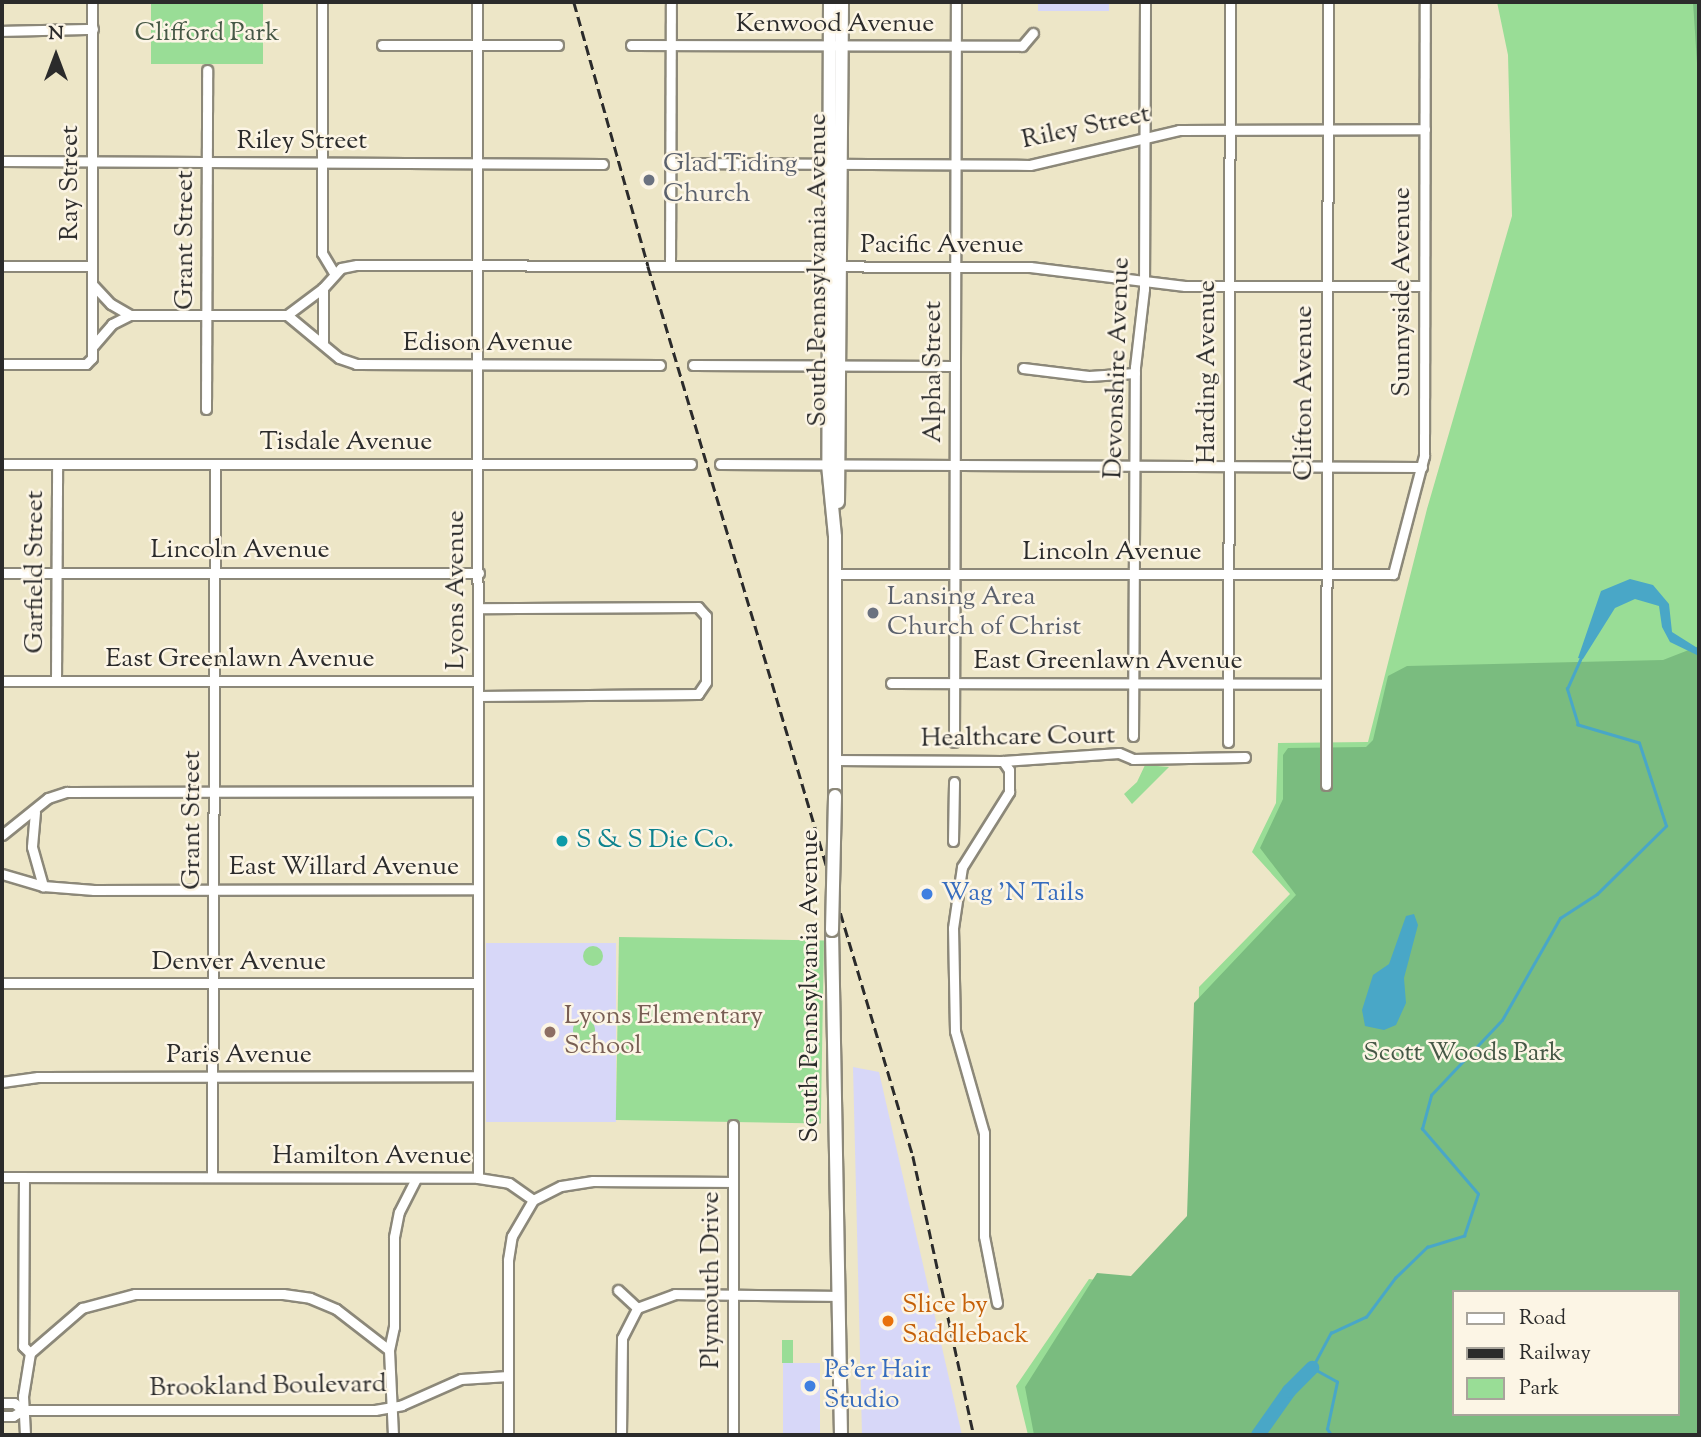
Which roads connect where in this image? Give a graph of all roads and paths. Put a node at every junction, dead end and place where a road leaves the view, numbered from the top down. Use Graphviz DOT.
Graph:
graph roads {
  1 [pos="92,2"];
  2 [pos="322,2"];
  3 [pos="477,2"];
  4 [pos="671,2"];
  5 [pos="830,2"];
  6 [pos="842,2"];
  7 [pos="956,2"];
  8 [pos="1145,2"];
  9 [pos="1230,2"];
  10 [pos="1328,2"];
  11 [pos="1425,2"];
  12 [pos="93,29"];
  13 [pos="2,31"];
  14 [pos="1033,33"];
  15 [pos="382,45"];
  16 [pos="477,45"];
  17 [pos="558,45"];
  18 [pos="631,45"];
  19 [pos="671,45"];
  20 [pos="836,46"];
  21 [pos="956,46"];
  22 [pos="207,70"];
  23 [pos="1425,129"];
  24 [pos="1230,130"];
  25 [pos="1328,130"];
  26 [pos="1145,138"];
  27 [pos="2,161"];
  28 [pos="93,162"];
  29 [pos="207,162"];
  30 [pos="322,163"];
  31 [pos="671,163"];
  32 [pos="478,164"];
  33 [pos="603,164"];
  34 [pos="836,164"];
  35 [pos="956,164"];
  36 [pos="92,265"];
  37 [pos="2,266"];
  38 [pos="478,266"];
  39 [pos="670,266"];
  40 [pos="836,267"];
  41 [pos="955,267"];
  42 [pos="334,273"];
  43 [pos="1144,282"];
  44 [pos="93,285"];
  45 [pos="1229,286"];
  46 [pos="1326,286"];
  47 [pos="1424,286"];
  48 [pos="323,288"];
  49 [pos="130,315"];
  50 [pos="207,315"];
  51 [pos="287,315"];
  52 [pos="323,342"];
  53 [pos="92,347"];
  54 [pos="2,364"];
  55 [pos="479,365"];
  56 [pos="660,365"];
  57 [pos="693,365"];
  58 [pos="835,365"];
  59 [pos="955,366"];
  60 [pos="1023,368"];
  61 [pos="1135,373"];
  62 [pos="206,409"];
  63 [pos="478,463"];
  64 [pos="2,464"];
  65 [pos="57,464"];
  66 [pos="215,464"];
  67 [pos="691,464"];
  68 [pos="720,464"];
  69 [pos="834,465"];
  70 [pos="954,465"];
  71 [pos="1134,466"];
  72 [pos="1229,466"];
  73 [pos="1326,466"];
  74 [pos="1422,467"];
  75 [pos="215,572"];
  76 [pos="2,573"];
  77 [pos="57,573"];
  78 [pos="479,573"];
  79 [pos="835,574"];
  80 [pos="954,574"];
  81 [pos="1134,574"];
  82 [pos="1228,575"];
  83 [pos="1325,575"];
  84 [pos="1389,575"];
  85 [pos="478,608"];
  86 [pos="2,681"];
  87 [pos="56,681"];
  88 [pos="214,681"];
  89 [pos="478,681"];
  90 [pos="953,682"];
  91 [pos="891,683"];
  92 [pos="1133,683"];
  93 [pos="1228,684"];
  94 [pos="1325,684"];
  95 [pos="478,695"];
  96 [pos="1133,736"];
  97 [pos="1228,741"];
  98 [pos="954,742"];
  99 [pos="1245,757"];
  100 [pos="834,760"];
  101 [pos="1003,761"];
  102 [pos="954,782"];
  103 [pos="1326,785"];
  104 [pos="215,791"];
  105 [pos="478,791"];
  106 [pos="35,812"];
  107 [pos="2,835"];
  108 [pos="953,841"];
  109 [pos="2,874"];
  110 [pos="43,886"];
  111 [pos="214,889"];
  112 [pos="478,889"];
  113 [pos="2,983"];
  114 [pos="477,983"];
  115 [pos="214,984"];
  116 [pos="476,1076"];
  117 [pos="214,1077"];
  118 [pos="2,1082"];
  119 [pos="733,1125"];
  120 [pos="2,1177"];
  121 [pos="212,1177"];
  122 [pos="24,1178"];
  123 [pos="478,1178"];
  124 [pos="416,1179"];
  125 [pos="733,1182"];
  126 [pos="533,1200"];
  127 [pos="618,1290"];
  128 [pos="733,1295"];
  129 [pos="839,1296"];
  130 [pos="997,1303"];
  131 [pos="637,1308"];
  132 [pos="389,1350"];
  133 [pos="30,1353"];
  134 [pos="508,1376"];
  135 [pos="2,1403"];
  136 [pos="394,1408"];
  137 [pos="23,1410"];
  138 [pos="2,1416"];
  139 [pos="25,1435"];
  140 [pos="393,1435"];
  141 [pos="508,1435"];
  142 [pos="621,1435"];
  143 [pos="733,1435"];
  144 [pos="841,1435"];
  1 -- 12 [label="street, Ray Street"];
  2 -- 30 [label="street"];
  3 -- 16 [label="street, Lyons Avenue"];
  4 -- 19 [label="street"];
  5 -- 20 [label="main road, South Pennsylvania Avenue"];
  6 -- 20 [label="main road, South Pennsylvania Avenue"];
  7 -- 21 [label="street, Alpha Street"];
  8 -- 26 [label="street, Devonshire Avenue"];
  9 -- 24 [label="street, Harding Avenue"];
  10 -- 25 [label="street, Clifton Avenue"];
  11 -- 23 [label="street, Sunnyside Avenue"];
  12 -- 13 [label="street"];
  12 -- 28 [label="street, Ray Street"];
  14 -- 21 [label="street, Kenwood Avenue"];
  15 -- 16 [label="street"];
  16 -- 17 [label="street"];
  16 -- 32 [label="street, Lyons Avenue"];
  18 -- 19 [label="street, Kenwood Avenue"];
  19 -- 20 [label="street, Kenwood Avenue"];
  19 -- 31 [label="street"];
  20 -- 21 [label="street, Kenwood Avenue"];
  20 -- 34 [label="main road, South Pennsylvania Avenue"];
  21 -- 35 [label="street, Alpha Street"];
  22 -- 29 [label="street, Grant Street"];
  23 -- 25 [label="street, Riley Street"];
  23 -- 47 [label="street, Sunnyside Avenue"];
  24 -- 25 [label="street, Riley Street"];
  24 -- 26 [label="street, Riley Street"];
  24 -- 45 [label="street, Harding Avenue"];
  25 -- 46 [label="street, Clifton Avenue"];
  26 -- 35 [label="street, Riley Street"];
  26 -- 43 [label="street, Devonshire Avenue"];
  27 -- 28 [label="street, Riley Street"];
  28 -- 29 [label="street, Riley Street"];
  28 -- 36 [label="street, Ray Street"];
  29 -- 30 [label="street, Riley Street"];
  29 -- 50 [label="street, Grant Street"];
  30 -- 32 [label="street, Riley Street"];
  30 -- 42 [label="street"];
  31 -- 34 [label="street, Riley Street"];
  31 -- 39 [label="street"];
  32 -- 33 [label="street, Riley Street"];
  32 -- 38 [label="street, Lyons Avenue"];
  34 -- 35 [label="street, Riley Street"];
  34 -- 40 [label="main road, South Pennsylvania Avenue"];
  35 -- 41 [label="street, Alpha Street"];
  36 -- 37 [label="street"];
  36 -- 44 [label="street, Ray Street"];
  38 -- 39 [label="street, Pacific Avenue"];
  38 -- 42 [label="street, Pacific Avenue"];
  38 -- 55 [label="street, Lyons Avenue"];
  39 -- 40 [label="street, Pacific Avenue"];
  40 -- 41 [label="street, Pacific Avenue"];
  40 -- 58 [label="main road, South Pennsylvania Avenue"];
  41 -- 43 [label="street, Pacific Avenue"];
  41 -- 59 [label="street, Alpha Street"];
  42 -- 48 [label="street"];
  43 -- 45 [label="street, Pacific Avenue"];
  43 -- 61 [label="street, Devonshire Avenue"];
  44 -- 49 [label="street"];
  44 -- 53 [label="street, Ray Street"];
  45 -- 46 [label="street, Pacific Avenue"];
  45 -- 72 [label="street, Harding Avenue"];
  46 -- 47 [label="street, Pacific Avenue"];
  46 -- 73 [label="street, Clifton Avenue"];
  47 -- 74 [label="street, Sunnyside Avenue"];
  48 -- 51 [label="street"];
  48 -- 52 [label="street"];
  49 -- 50 [label="street"];
  49 -- 53 [label="street"];
  50 -- 51 [label="street"];
  50 -- 62 [label="street, Grant Street"];
  51 -- 52 [label="street, Edison Avenue"];
  52 -- 55 [label="street, Edison Avenue"];
  53 -- 54 [label="street, Ray Street"];
  55 -- 56 [label="street, Edison Avenue"];
  55 -- 63 [label="street, Lyons Avenue"];
  57 -- 58 [label="street"];
  58 -- 59 [label="street"];
  58 -- 69 [label="main road, South Pennsylvania Avenue"];
  59 -- 70 [label="street, Alpha Street"];
  60 -- 61 [label="street"];
  61 -- 71 [label="street, Devonshire Avenue"];
  63 -- 66 [label="street, Tisdale Avenue"];
  63 -- 67 [label="street, Tisdale Avenue"];
  63 -- 78 [label="street, Lyons Avenue"];
  64 -- 65 [label="street, Tisdale Avenue"];
  65 -- 66 [label="street, Tisdale Avenue"];
  65 -- 77 [label="street, Garfield Street"];
  66 -- 75 [label="street, Grant Street"];
  68 -- 69 [label="street"];
  69 -- 70 [label="street"];
  69 -- 79 [label="main road, South Pennsylvania Avenue"];
  70 -- 71 [label="street"];
  70 -- 80 [label="street, Alpha Street"];
  71 -- 72 [label="street"];
  71 -- 81 [label="street, Devonshire Avenue"];
  72 -- 73 [label="street"];
  72 -- 82 [label="street, Harding Avenue"];
  73 -- 74 [label="street"];
  73 -- 83 [label="street, Clifton Avenue"];
  74 -- 84 [label="street, Sunnyside Avenue"];
  75 -- 77 [label="street, Lincoln Avenue"];
  75 -- 78 [label="street, Lincoln Avenue"];
  75 -- 88 [label="street, Grant Street"];
  76 -- 77 [label="street, Lincoln Avenue"];
  77 -- 87 [label="street, Garfield Street"];
  78 -- 85 [label="street, Lyons Avenue"];
  79 -- 80 [label="street, Lincoln Avenue"];
  79 -- 100 [label="main road, South Pennsylvania Avenue"];
  80 -- 81 [label="street, Lincoln Avenue"];
  80 -- 90 [label="street, Alpha Street"];
  81 -- 82 [label="street, Lincoln Avenue"];
  81 -- 92 [label="street, Devonshire Avenue"];
  82 -- 83 [label="street, Lincoln Avenue"];
  82 -- 93 [label="street, Harding Avenue"];
  83 -- 84 [label="street, Lincoln Avenue"];
  83 -- 94 [label="street, Clifton Avenue"];
  85 -- 89 [label="street, Lyons Avenue"];
  85 -- 95 [label="street"];
  86 -- 87 [label="street, East Greenlawn Avenue"];
  87 -- 88 [label="street, East Greenlawn Avenue"];
  88 -- 89 [label="street, East Greenlawn Avenue"];
  88 -- 104 [label="street, Grant Street"];
  89 -- 95 [label="street, Lyons Avenue"];
  90 -- 91 [label="street, East Greenlawn Avenue"];
  90 -- 92 [label="street, East Greenlawn Avenue"];
  90 -- 98 [label="street, Alpha Street"];
  92 -- 93 [label="street, East Greenlawn Avenue"];
  92 -- 96 [label="street, Devonshire Avenue"];
  93 -- 94 [label="street, East Greenlawn Avenue"];
  93 -- 97 [label="street, Harding Avenue"];
  94 -- 103 [label="street, Clifton Avenue"];
  95 -- 105 [label="street, Lyons Avenue"];
  99 -- 101 [label="street, Healthcare Court"];
  100 -- 101 [label="street, Healthcare Court"];
  100 -- 129 [label="main road, South Pennsylvania Avenue, bridge"];
  101 -- 130 [label="street"];
  102 -- 108 [label="street"];
  104 -- 105 [label="street"];
  104 -- 106 [label="street"];
  104 -- 111 [label="street, Grant Street"];
  105 -- 112 [label="street, Lyons Avenue"];
  106 -- 107 [label="street"];
  106 -- 110 [label="street"];
  109 -- 110 [label="street, East Willard Avenue"];
  110 -- 111 [label="street, East Willard Avenue"];
  111 -- 112 [label="street, East Willard Avenue"];
  111 -- 115 [label="street, Grant Street"];
  112 -- 114 [label="street, Lyons Avenue"];
  113 -- 115 [label="street, Denver Avenue"];
  114 -- 115 [label="street, Denver Avenue"];
  114 -- 116 [label="street, Lyons Avenue"];
  115 -- 117 [label="street, Grant Street"];
  116 -- 117 [label="street, Paris Avenue"];
  116 -- 123 [label="street, Lyons Avenue"];
  117 -- 118 [label="street, Paris Avenue"];
  117 -- 121 [label="street, Grant Street"];
  119 -- 125 [label="street, Plymouth Drive"];
  120 -- 122 [label="street, Hamilton Avenue"];
  121 -- 122 [label="street, Hamilton Avenue"];
  121 -- 124 [label="street, Hamilton Avenue"];
  122 -- 133 [label="street"];
  123 -- 124 [label="street, Hamilton Avenue"];
  123 -- 126 [label="street, Hamilton Avenue"];
  124 -- 132 [label="street"];
  125 -- 126 [label="street"];
  125 -- 128 [label="street, Plymouth Drive"];
  126 -- 134 [label="street"];
  127 -- 131 [label="street"];
  128 -- 129 [label="street"];
  128 -- 131 [label="street"];
  128 -- 143 [label="street, Plymouth Drive"];
  129 -- 144 [label="main road, South Pennsylvania Avenue"];
  131 -- 142 [label="street"];
  132 -- 133 [label="street"];
  132 -- 136 [label="street"];
  133 -- 137 [label="street"];
  134 -- 136 [label="street, Brookland Boulevard"];
  134 -- 141 [label="street"];
  135 -- 137 [label="street, Brookland Boulevard"];
  136 -- 137 [label="street, Brookland Boulevard"];
  136 -- 140 [label="street"];
  137 -- 138 [label="street, Brookland Boulevard"];
  137 -- 139 [label="street"];
}
